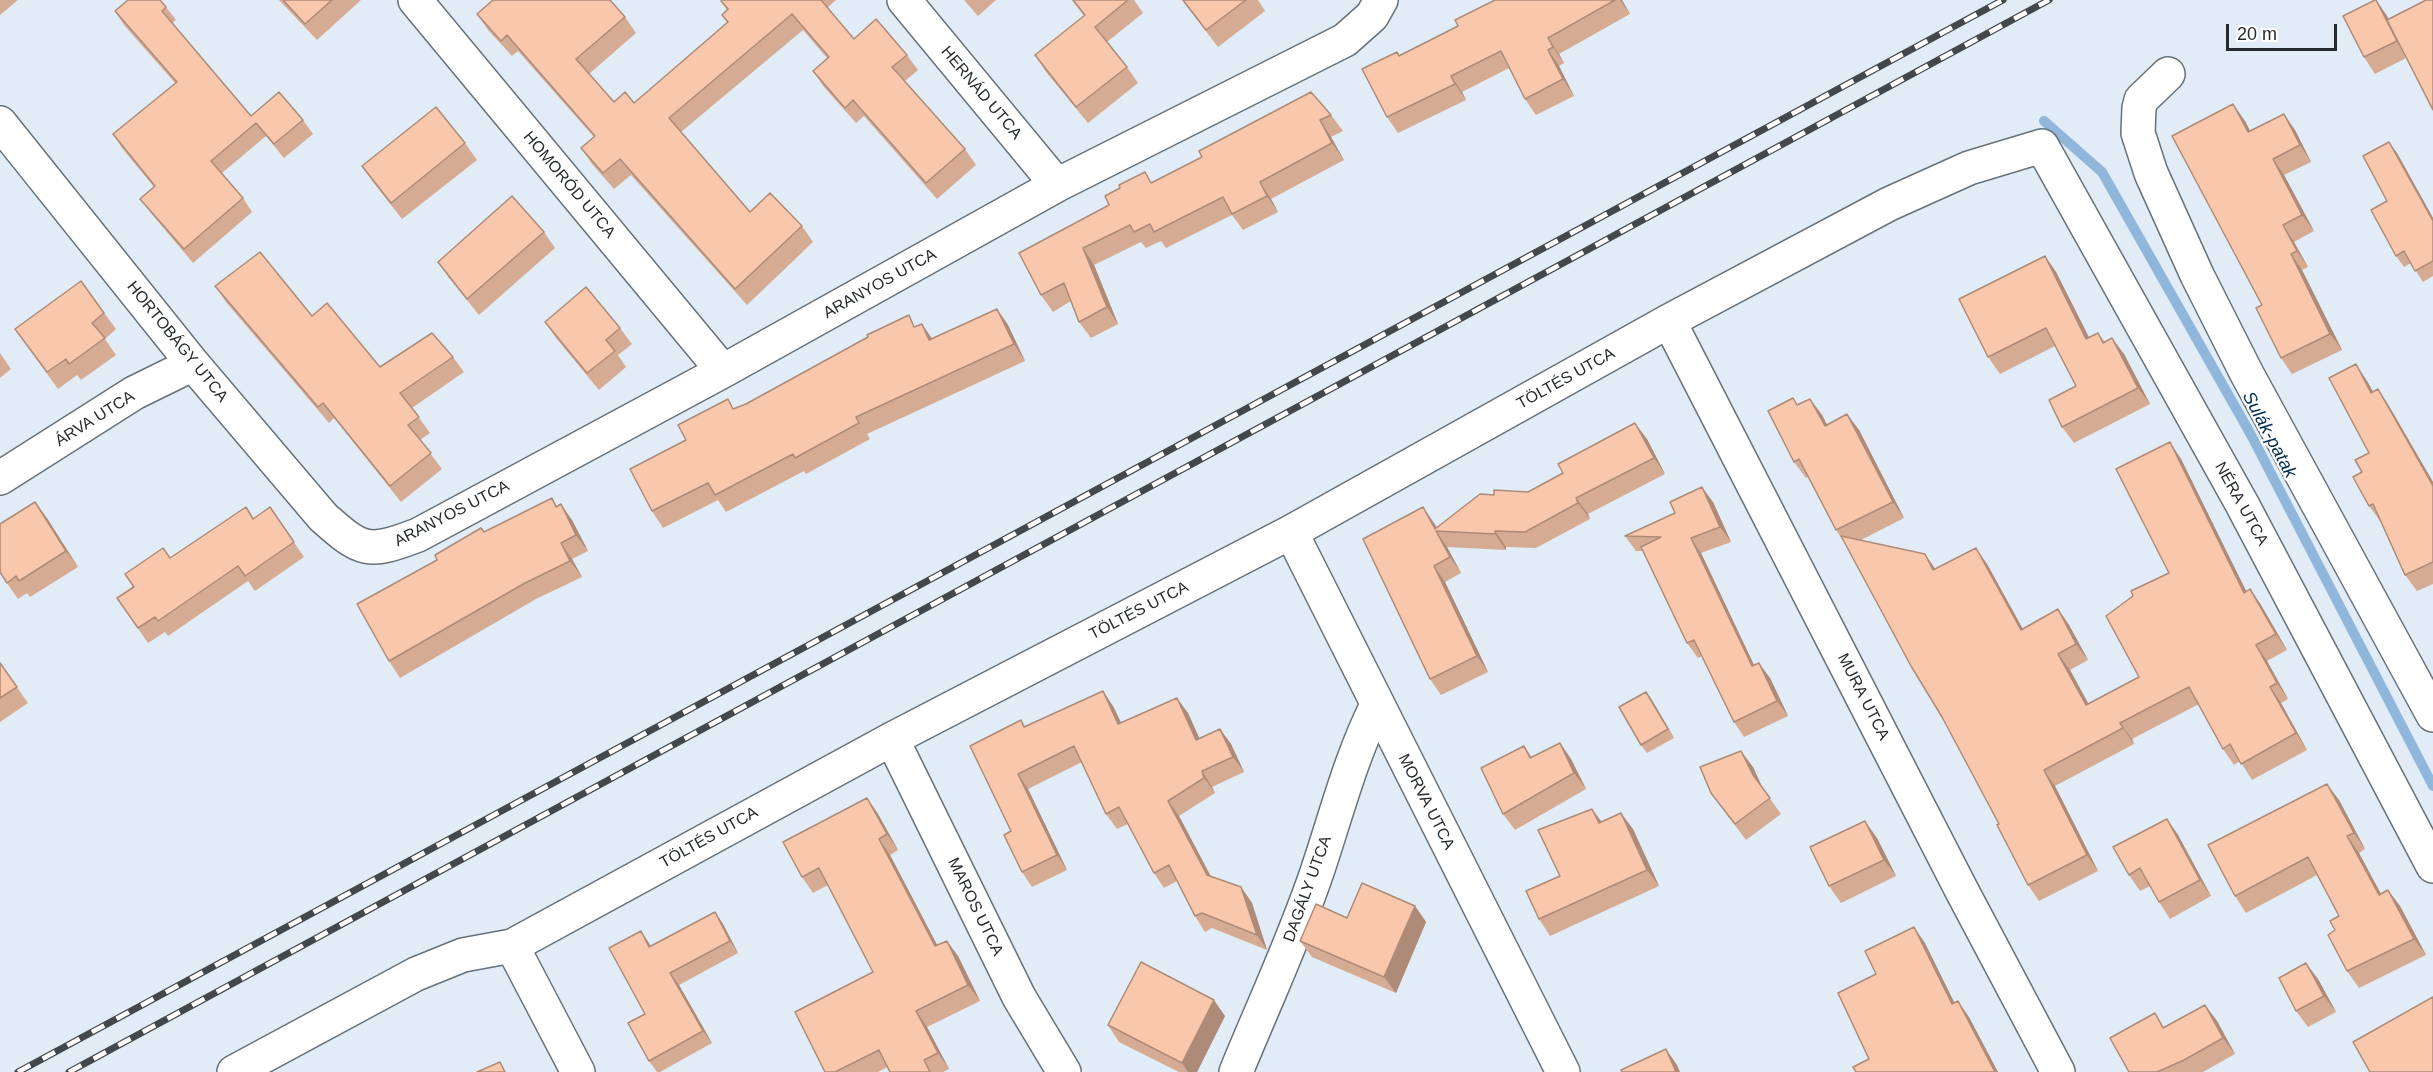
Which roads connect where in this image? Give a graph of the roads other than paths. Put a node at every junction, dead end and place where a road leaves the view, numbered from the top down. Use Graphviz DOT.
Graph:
graph roads {
  1 [pos="416,0"];
  2 [pos="904,0"];
  3 [pos="1381,0"];
  4 [pos="2168,74"];
  5 [pos="0,123"];
  6 [pos="2042,146"];
  7 [pos="1058,185"];
  8 [pos="1669,321"];
  9 [pos="193,364"];
  10 [pos="723,371"];
  11 [pos="0,478"];
  12 [pos="1291,532"];
  13 [pos="366,548"];
  14 [pos="1377,705"];
  15 [pos="2433,715"];
  16 [pos="892,739"];
  17 [pos="2433,866"];
  18 [pos="512,946"];
  19 [pos="234,1072"];
  20 [pos="578,1072"];
  21 [pos="1064,1072"];
  22 [pos="1236,1072"];
  23 [pos="1563,1072"];
  24 [pos="2058,1072"];
  1 -- 10 [label="street, HOMORÓD UTCA"];
  2 -- 7 [label="street, HERNÁD UTCA"];
  3 -- 7 [label="street, ARANYOS UTCA"];
  4 -- 15 [label="street"];
  5 -- 9 [label="street, HORTOBÁGY UTCA"];
  6 -- 8 [label="street, TÖLTÉS UTCA"];
  6 -- 17 [label="street, NÉRA UTCA"];
  7 -- 10 [label="street, ARANYOS UTCA"];
  8 -- 12 [label="street, TÖLTÉS UTCA"];
  8 -- 24 [label="street, MURA UTCA"];
  9 -- 11 [label="street, ÁRVA UTCA"];
  9 -- 13 [label="street, HORTOBÁGY UTCA"];
  10 -- 13 [label="street, ARANYOS UTCA"];
  12 -- 14 [label="street, MORVA UTCA"];
  12 -- 16 [label="street, TÖLTÉS UTCA"];
  14 -- 22 [label="street, DAGÁLY UTCA"];
  14 -- 23 [label="street, MORVA UTCA"];
  16 -- 18 [label="street, TÖLTÉS UTCA"];
  16 -- 21 [label="street, MAROS UTCA"];
  18 -- 19 [label="street, TÖLTÉS UTCA"];
  18 -- 20 [label="street"];
}
